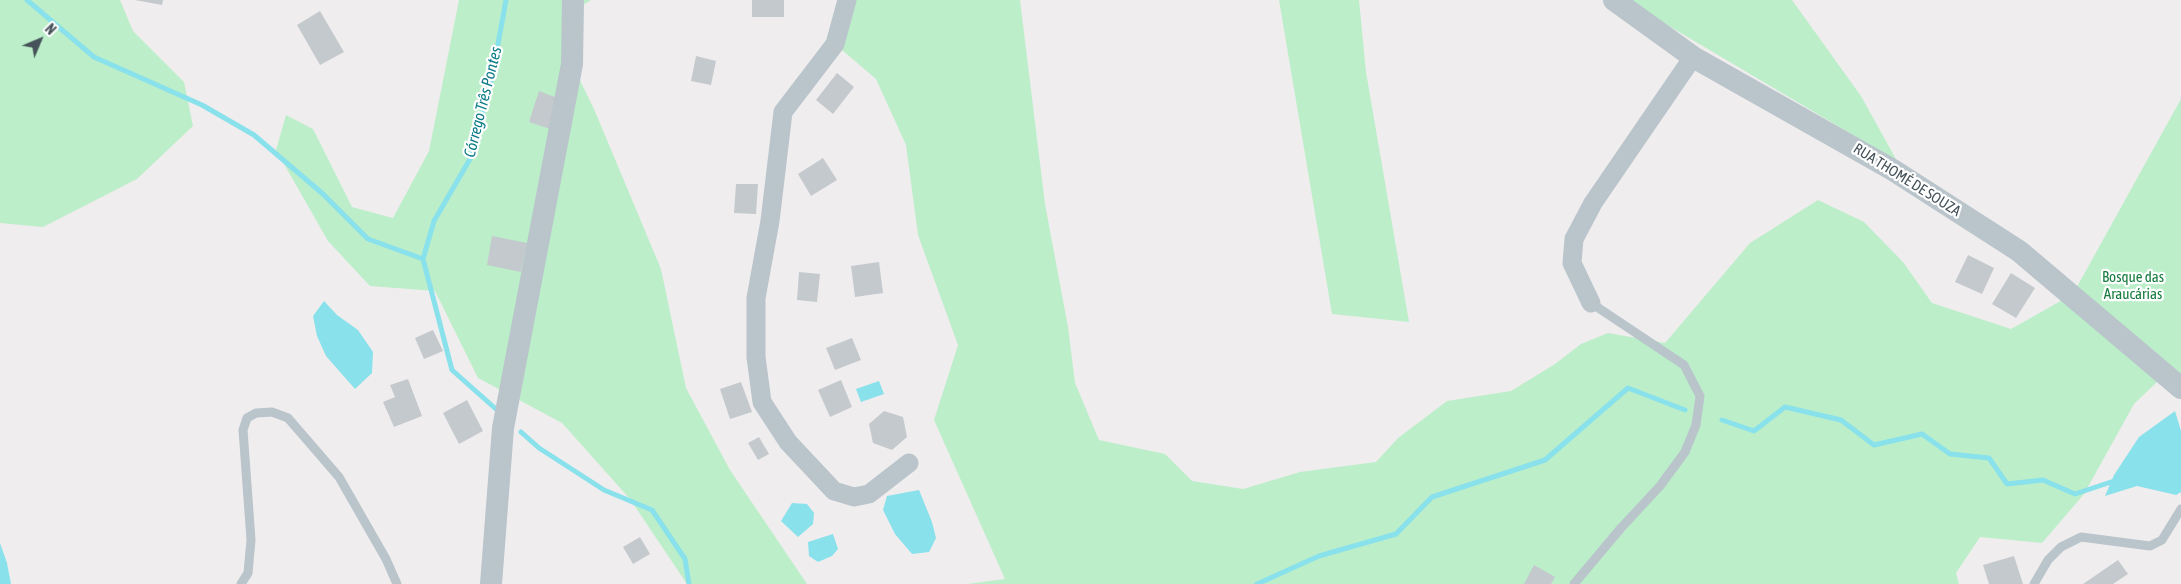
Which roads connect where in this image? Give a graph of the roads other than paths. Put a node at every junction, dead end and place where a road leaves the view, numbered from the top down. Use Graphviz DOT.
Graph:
graph roads {
  1 [pos="573,0"];
  2 [pos="848,0"];
  3 [pos="1614,0"];
  4 [pos="1693,58"];
  5 [pos="1591,303"];
  6 [pos="2181,388"];
  7 [pos="909,462"];
  8 [pos="2181,509"];
  9 [pos="241,584"];
  10 [pos="397,584"];
  11 [pos="491,584"];
  12 [pos="1574,584"];
  13 [pos="2034,584"];
  1 -- 11 [label="street"];
  2 -- 7 [label="street"];
  3 -- 4 [label="street, RUA THOMÉ DE SOUZA"];
  4 -- 5 [label="street"];
  4 -- 6 [label="street, RUA THOMÉ DE SOUZA"];
  5 -- 12 [label="lane"];
  8 -- 13 [label="lane"];
  9 -- 10 [label="lane"];
}
